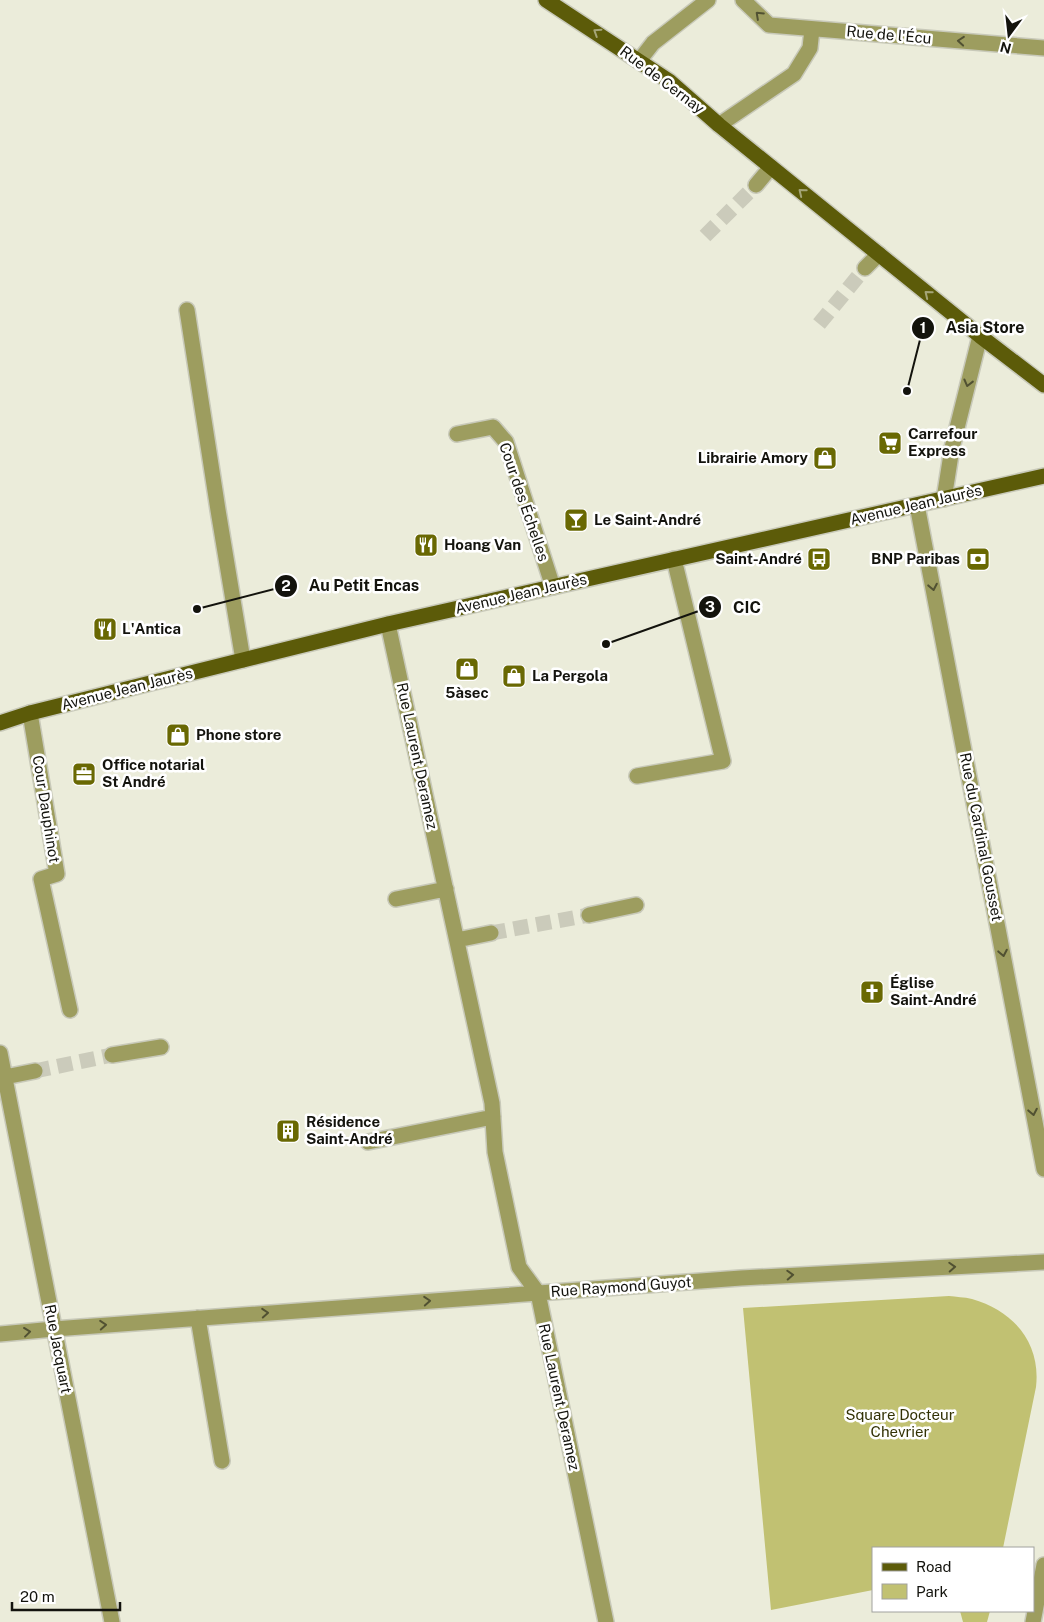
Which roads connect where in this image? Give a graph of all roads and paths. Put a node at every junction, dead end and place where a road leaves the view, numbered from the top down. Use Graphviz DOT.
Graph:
graph roads {
  1 [pos="546,0"];
  2 [pos="708,0"];
  3 [pos="743,0"];
  4 [pos="812,29"];
  5 [pos="1044,48"];
  6 [pos="640,61"];
  7 [pos="719,125"];
  8 [pos="771,167"];
  9 [pos="756,185"];
  10 [pos="879,254"];
  11 [pos="865,268"];
  12 [pos="187,310"];
  13 [pos="980,336"];
  14 [pos="1044,385"];
  15 [pos="457,434"];
  16 [pos="1044,476"];
  17 [pos="944,499"];
  18 [pos="917,505"];
  19 [pos="674,560"];
  20 [pos="553,587"];
  21 [pos="388,624"];
  22 [pos="243,660"];
  23 [pos="30,713"];
  24 [pos="0,723"];
  25 [pos="637,776"];
  26 [pos="446,889"];
  27 [pos="396,899"];
  28 [pos="636,905"];
  29 [pos="589,915"];
  30 [pos="491,933"];
  31 [pos="457,940"];
  32 [pos="70,1010"];
  33 [pos="161,1047"];
  34 [pos="0,1053"];
  35 [pos="112,1055"];
  36 [pos="34,1070"];
  37 [pos="5,1077"];
  38 [pos="493,1117"];
  39 [pos="368,1142"];
  40 [pos="1044,1169"];
  41 [pos="1044,1262"];
  42 [pos="538,1293"];
  43 [pos="198,1318"];
  44 [pos="54,1329"];
  45 [pos="0,1334"];
  46 [pos="222,1461"];
  47 [pos="1044,1565"];
  48 [pos="112,1622"];
  49 [pos="606,1622"];
  50 [pos="1033,1622"];
  6 -- 1 [label="main road, Rue de Cernay, one-way"];
  2 -- 6 [label="street"];
  4 -- 3 [label="street, Rue de l'Écu, one-way"];
  5 -- 4 [label="street, Rue de l'Écu, one-way"];
  4 -- 7 [label="street"];
  6 -- 7 [label="main road, Rue de Cernay"];
  7 -- 8 [label="main road, Rue de Cernay"];
  8 -- 9 [label="street"];
  10 -- 8 [label="main road, Rue de Cernay, one-way"];
  10 -- 11 [label="street"];
  13 -- 10 [label="main road, Rue de Cernay, one-way"];
  12 -- 22 [label="street"];
  13 -- 14 [label="main road, Rue de Cernay"];
  13 -- 17 [label="street, one-way"];
  15 -- 20 [label="street, Cour des Échelles"];
  16 -- 17 [label="main road, Avenue Jean Jaurès"];
  17 -- 18 [label="main road, Avenue Jean Jaurès"];
  18 -- 19 [label="main road, Avenue Jean Jaurès"];
  18 -- 40 [label="street, Rue du Cardinal Gousset, one-way"];
  19 -- 20 [label="main road, Avenue Jean Jaurès"];
  19 -- 25 [label="street"];
  20 -- 21 [label="main road, Avenue Jean Jaurès"];
  21 -- 22 [label="main road, Avenue Jean Jaurès"];
  21 -- 26 [label="street, Rue Laurent Deramez"];
  22 -- 23 [label="main road, Avenue Jean Jaurès"];
  23 -- 24 [label="main road, Avenue Jean Jaurès"];
  23 -- 32 [label="street, Cour Dauphinot"];
  26 -- 27 [label="street"];
  26 -- 31 [label="street, Rue Laurent Deramez"];
  28 -- 29 [label="street"];
  30 -- 31 [label="street"];
  31 -- 38 [label="street, Rue Laurent Deramez"];
  33 -- 35 [label="street"];
  34 -- 37 [label="street, Rue Jacquart"];
  36 -- 37 [label="street"];
  37 -- 44 [label="street, Rue Jacquart"];
  38 -- 39 [label="street"];
  38 -- 42 [label="street, Rue Laurent Deramez"];
  42 -- 41 [label="street, Rue Raymond Guyot, one-way"];
  43 -- 42 [label="street, Rue Raymond Guyot, one-way"];
  42 -- 49 [label="street, Rue Laurent Deramez"];
  44 -- 43 [label="street, Rue Raymond Guyot, one-way"];
  43 -- 46 [label="street"];
  45 -- 44 [label="street, Rue Raymond Guyot, one-way"];
  44 -- 48 [label="street, Rue Jacquart"];
  47 -- 50 [label="street"];
}
